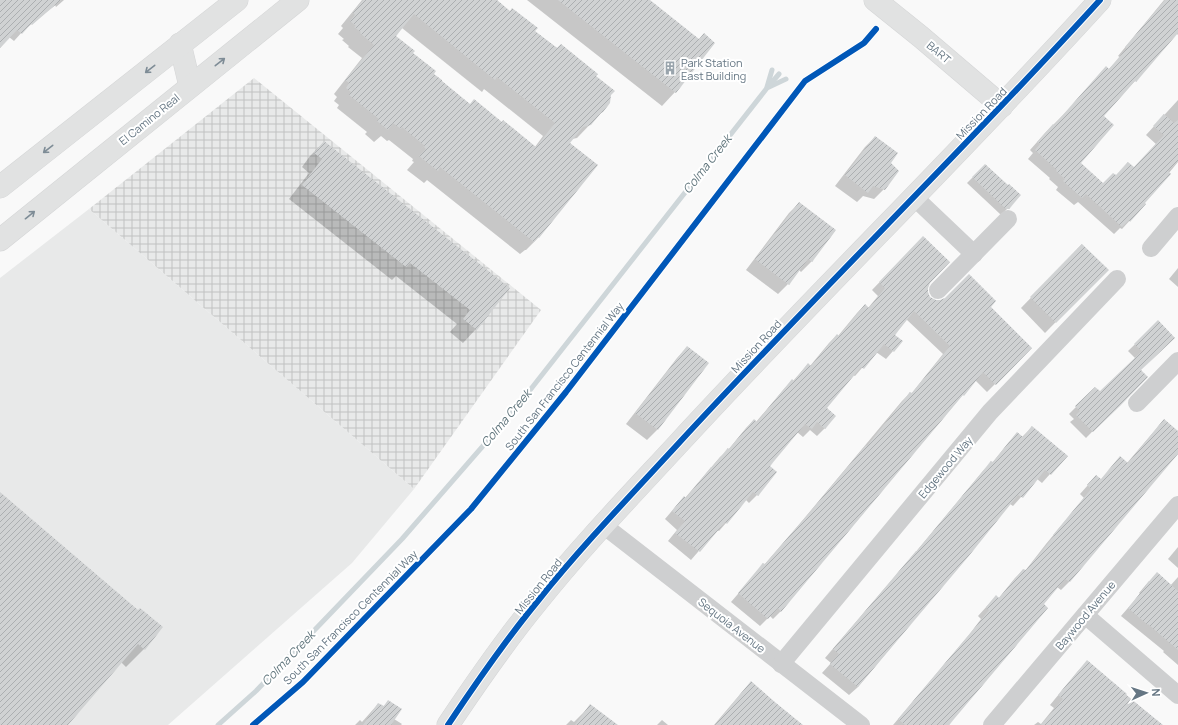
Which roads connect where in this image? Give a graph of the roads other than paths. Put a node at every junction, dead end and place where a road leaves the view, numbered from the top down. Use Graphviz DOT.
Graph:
graph roads {
  1 [pos="237,0"];
  2 [pos="298,0"];
  3 [pos="875,0"];
  4 [pos="1100,0"];
  5 [pos="180,44"];
  6 [pos="190,86"];
  7 [pos="1002,106"];
  8 [pos="0,188"];
  9 [pos="914,196"];
  10 [pos="1178,216"];
  11 [pos="1008,219"];
  12 [pos="0,240"];
  13 [pos="1151,248"];
  14 [pos="974,254"];
  15 [pos="1117,279"];
  16 [pos="938,290"];
  17 [pos="1174,373"];
  18 [pos="1137,403"];
  19 [pos="1178,505"];
  20 [pos="603,525"];
  21 [pos="1085,615"];
  22 [pos="781,664"];
  23 [pos="1178,695"];
  24 [pos="448,725"];
  25 [pos="861,725"];
  26 [pos="992,725"];
  1 -- 5 [label="main road"];
  6 -- 2 [label="main road, El Camino Real, one-way"];
  3 -- 7 [label="main road, BART"];
  4 -- 7 [label="main road, Mission Road"];
  5 -- 6 [label="main road"];
  5 -- 8 [label="main road, one-way"];
  12 -- 6 [label="main road, El Camino Real, one-way"];
  7 -- 9 [label="main road, Mission Road"];
  9 -- 14 [label="street"];
  9 -- 20 [label="main road, Mission Road"];
  10 -- 13 [label="street"];
  11 -- 14 [label="street"];
  14 -- 16 [label="street"];
  15 -- 22 [label="street, Edgewood Way"];
  17 -- 18 [label="street"];
  19 -- 21 [label="street, Baywood Avenue"];
  20 -- 22 [label="street, Sequoia Avenue"];
  20 -- 24 [label="main road, Mission Road"];
  21 -- 23 [label="street"];
  21 -- 26 [label="street, Baywood Avenue"];
  22 -- 25 [label="street, Sequoia Avenue"];
}
